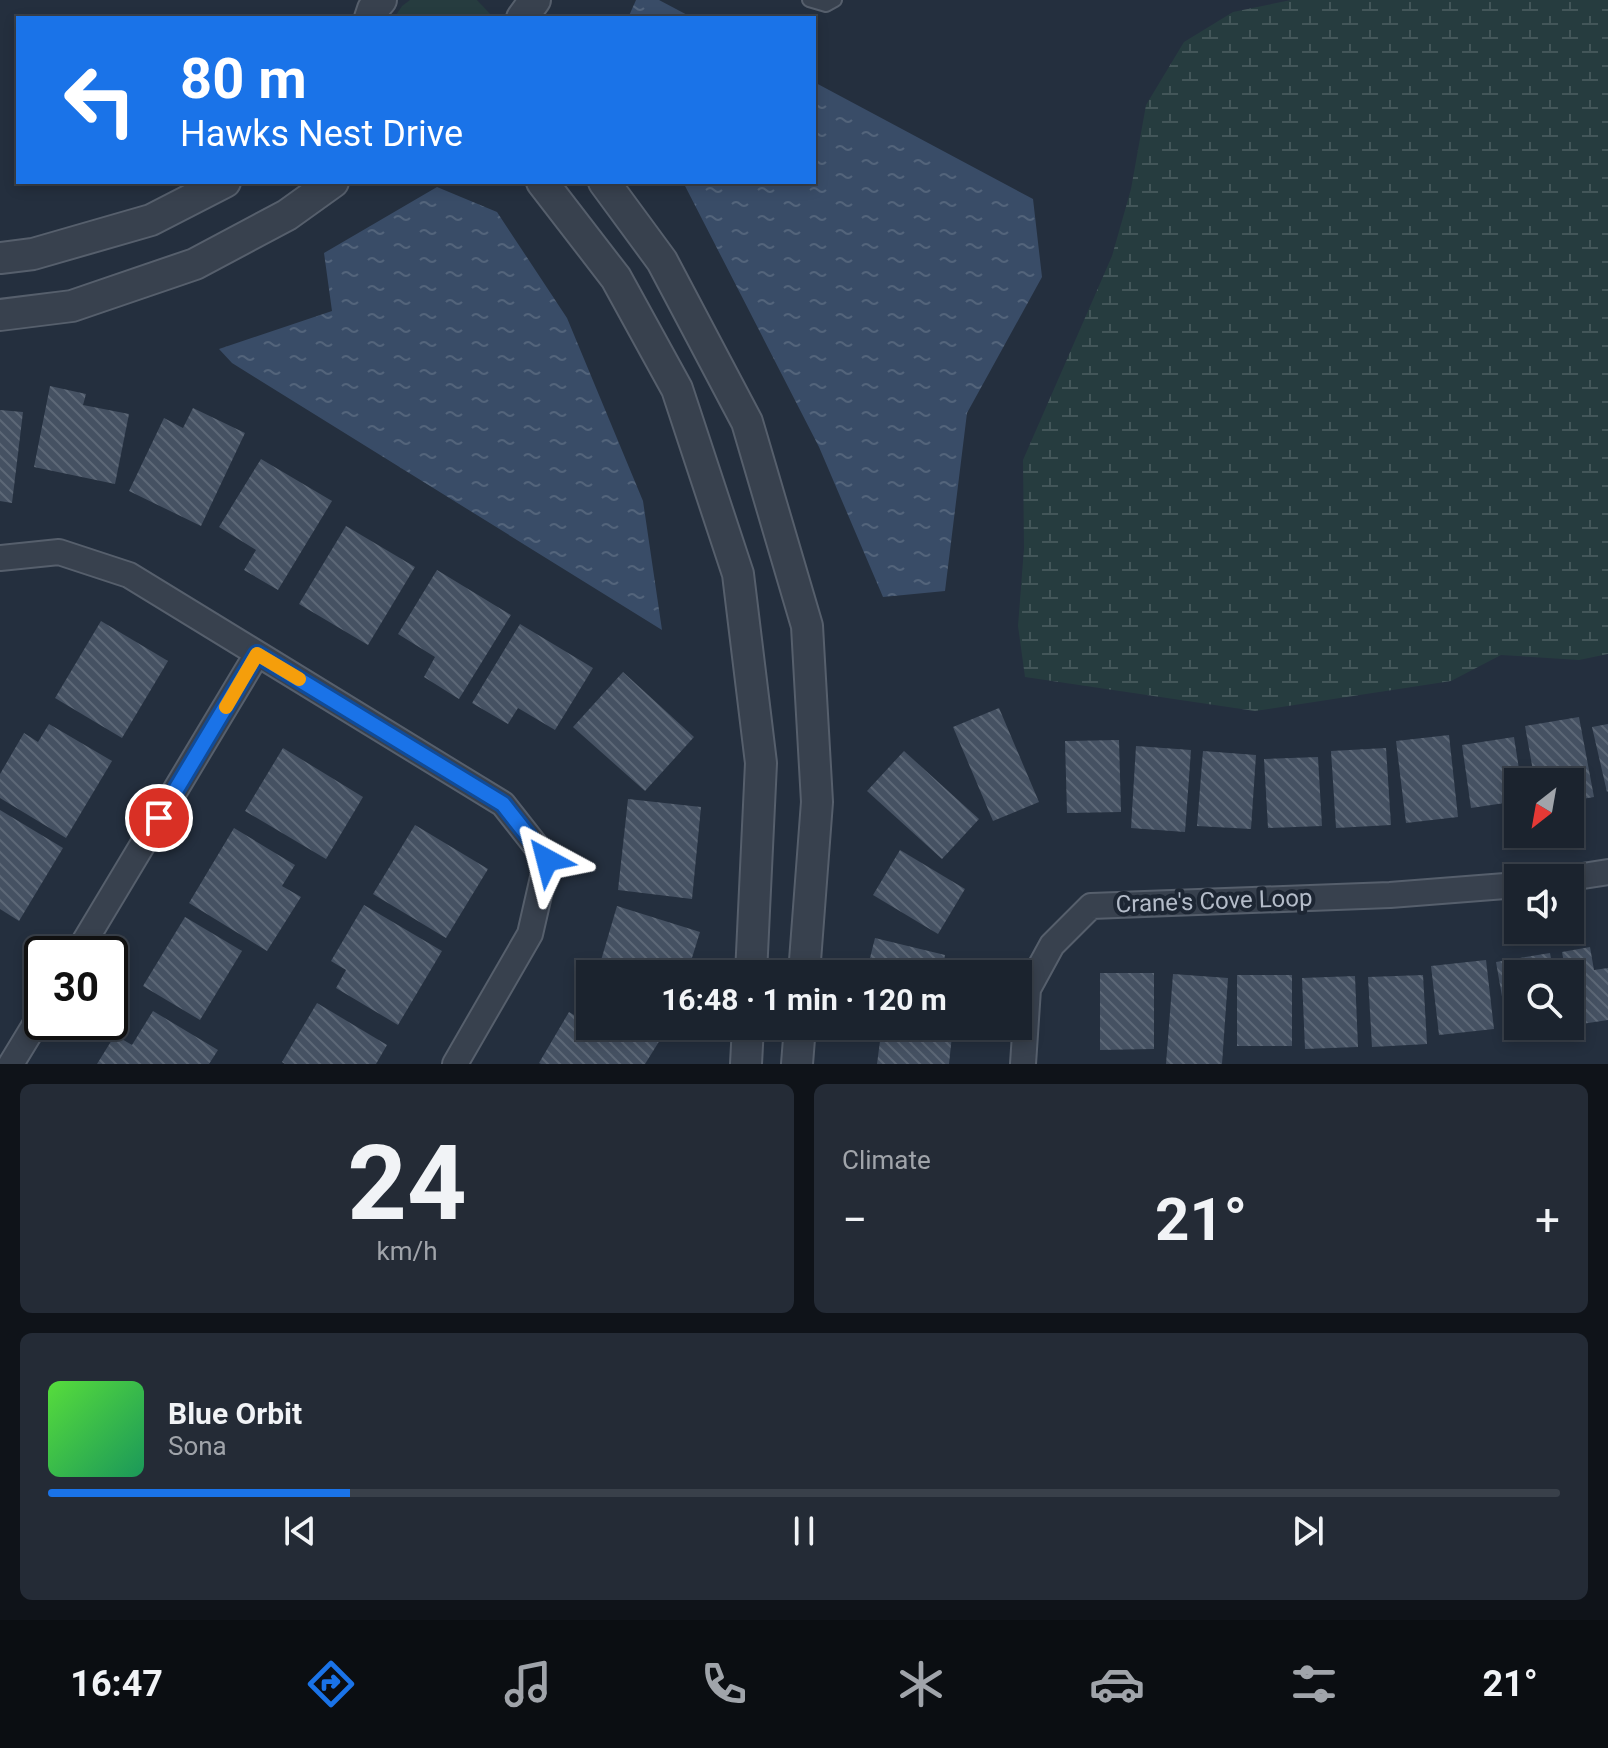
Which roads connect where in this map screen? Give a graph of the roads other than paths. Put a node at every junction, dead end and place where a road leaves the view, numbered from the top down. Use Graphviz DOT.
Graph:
graph roads {
  1 [pos="535,0"];
  2 [pos="809,0"];
  3 [pos="835,0"];
  4 [pos="522,16"];
  5 [pos="221,184"];
  6 [pos="330,184"];
  7 [pos="544,184"];
  8 [pos="605,184"];
  9 [pos="0,258"];
  10 [pos="0,315"];
  11 [pos="0,558"];
  12 [pos="257,654"];
  13 [pos="1608,872"];
  14 [pos="1584,876"];
  15 [pos="1504,886"];
  16 [pos="88,936"];
  17 [pos="752,960"];
  18 [pos="805,960"];
  19 [pos="26,1040"];
  20 [pos="747,1040"];
  21 [pos="799,1040"];
  22 [pos="11,1064"];
  23 [pos="455,1064"];
  24 [pos="746,1064"];
  25 [pos="797,1064"];
  26 [pos="1023,1064"];
  1 -- 4 [label="street"];
  2 -- 3 [label="lane"];
  5 -- 9 [label="street"];
  6 -- 10 [label="street"];
  7 -- 17 [label="street"];
  8 -- 18 [label="street"];
  11 -- 12 [label="street"];
  12 -- 16 [label="street"];
  12 -- 23 [label="street"];
  13 -- 14 [label="street"];
  15 -- 26 [label="street, Crane's Cove Loop"];
  19 -- 22 [label="street"];
  20 -- 24 [label="street"];
  21 -- 25 [label="street"];
}
